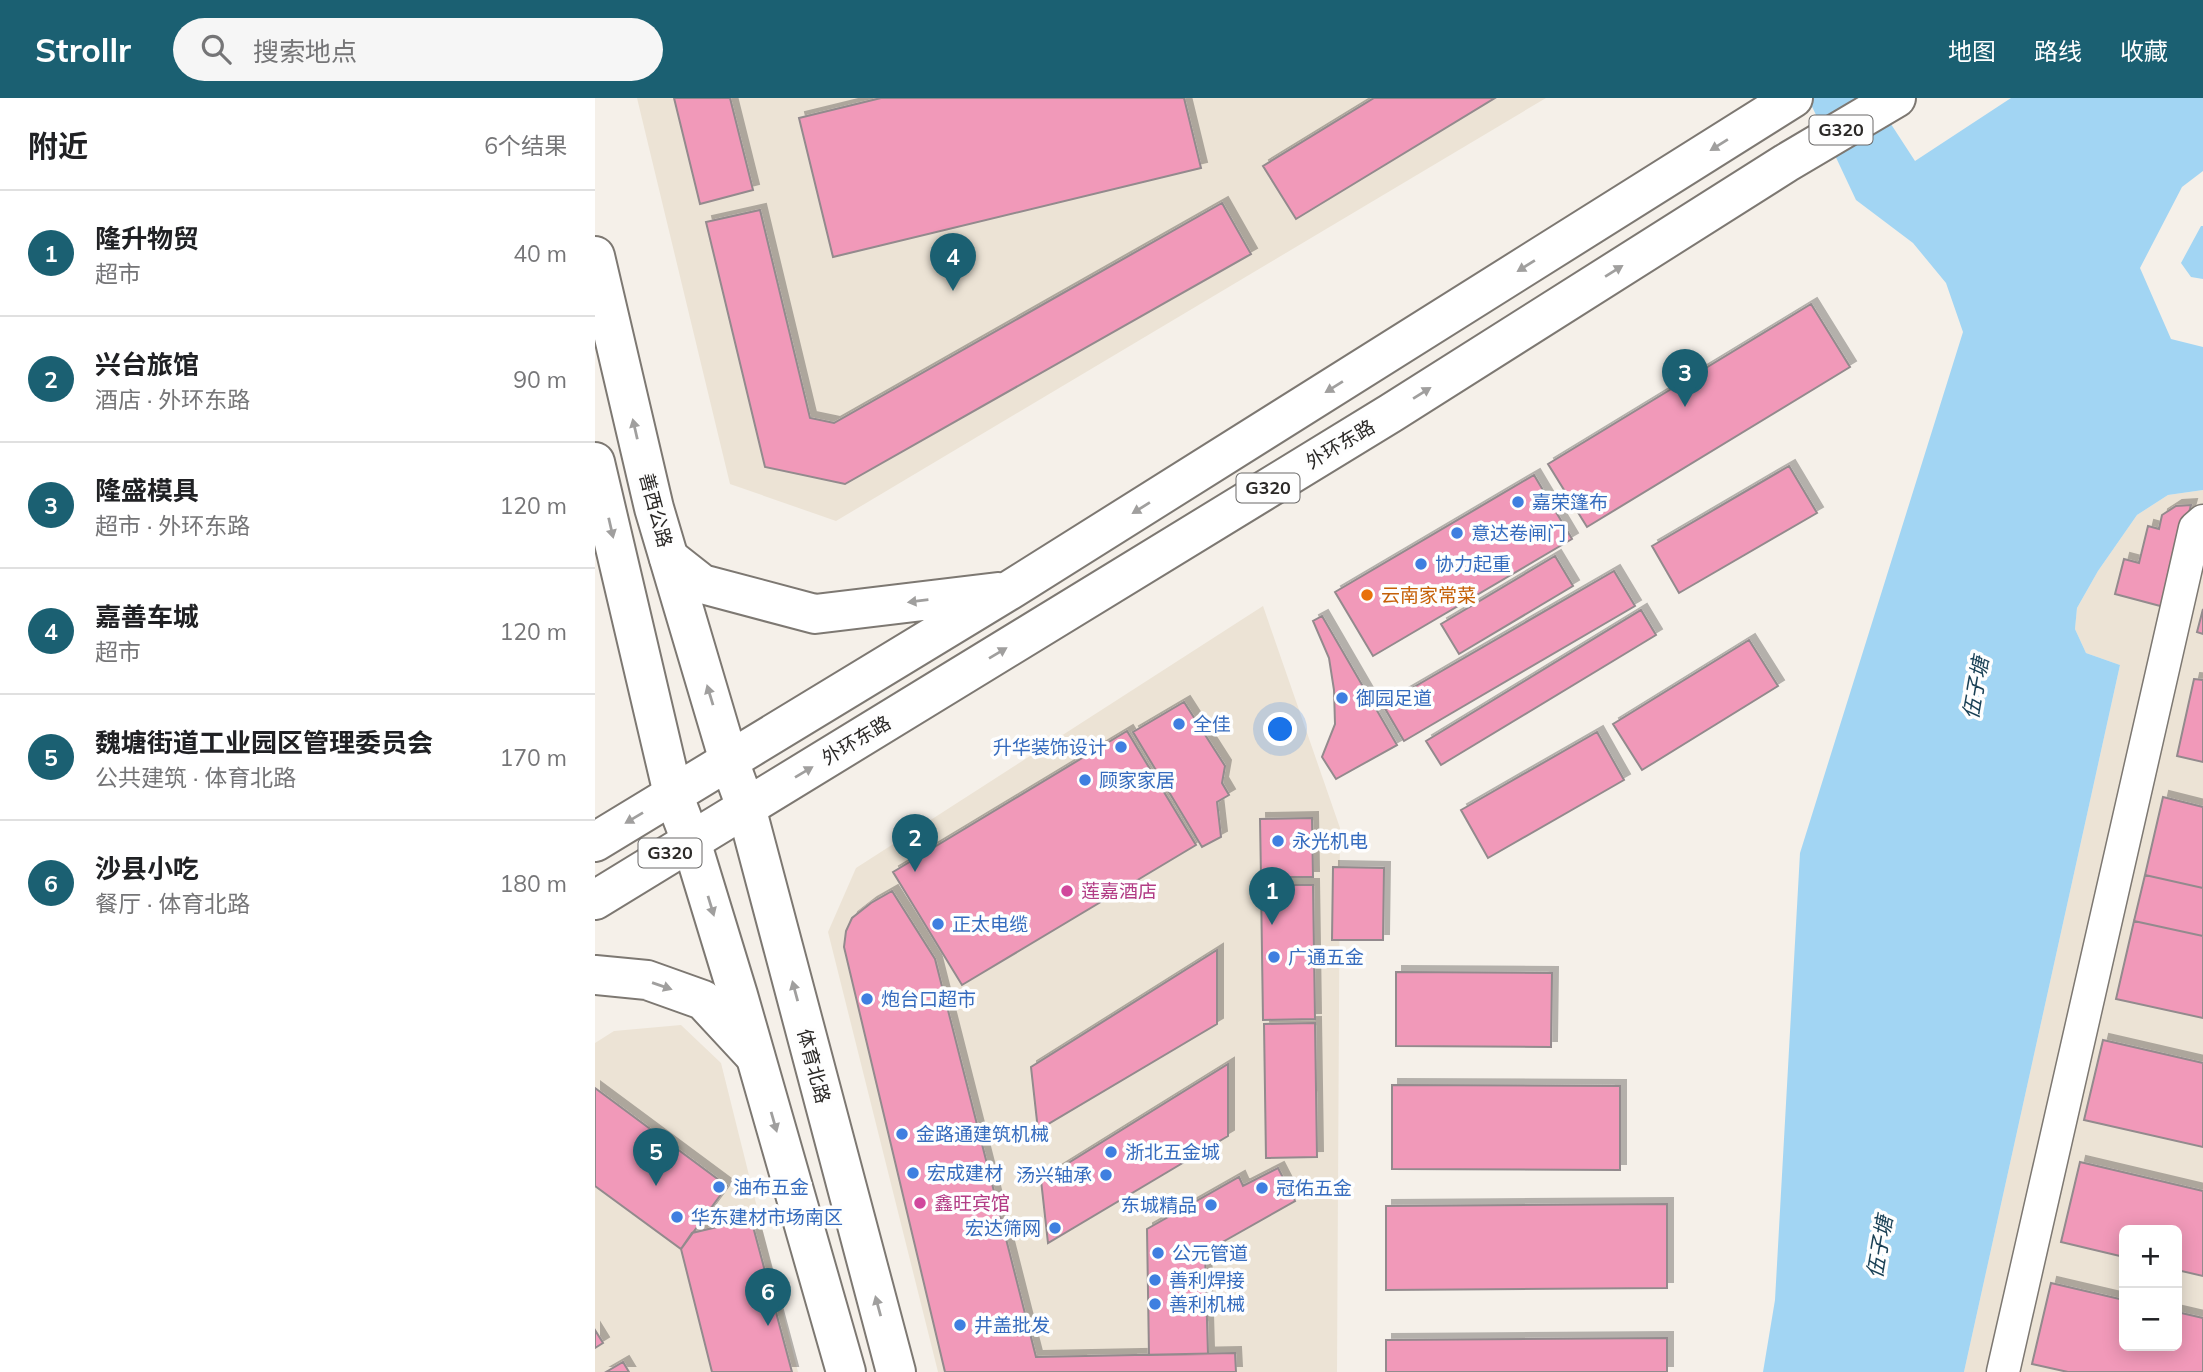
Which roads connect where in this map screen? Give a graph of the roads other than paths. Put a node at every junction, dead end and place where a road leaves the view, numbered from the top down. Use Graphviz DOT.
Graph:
graph roads {
  1 [pos="1896,98"];
  2 [pos="1785,103"];
  3 [pos="595,256"];
  4 [pos="595,461"];
  5 [pos="2203,521"];
  6 [pos="669,558"];
  7 [pos="1010,590"];
  8 [pos="729,761"];
  9 [pos="673,794"];
  10 [pos="746,807"];
  11 [pos="691,841"];
  12 [pos="595,842"];
  13 [pos="595,900"];
  14 [pos="595,975"];
  15 [pos="755,1056"];
  16 [pos="846,1372"];
  17 [pos="896,1372"];
  18 [pos="2003,1372"];
  10 -- 1 [label="main road, 外环东路 / G320, one-way"];
  2 -- 7 [label="main road, one-way"];
  6 -- 3 [label="main road, 善西公路, one-way"];
  4 -- 9 [label="main road, one-way"];
  5 -- 18 [label="lane"];
  7 -- 6 [label="main road, one-way"];
  8 -- 6 [label="main road, 善西公路, one-way"];
  7 -- 8 [label="main road"];
  8 -- 9 [label="main road, G320"];
  8 -- 10 [label="main road, 体育北路"];
  9 -- 11 [label="main road"];
  9 -- 12 [label="main road, G320, one-way"];
  10 -- 11 [label="main road, G320"];
  17 -- 10 [label="main road, 体育北路, one-way"];
  11 -- 13 [label="main road, G320"];
  11 -- 15 [label="main road, one-way"];
  14 -- 15 [label="main road, one-way"];
  15 -- 16 [label="main road, one-way"];
}
